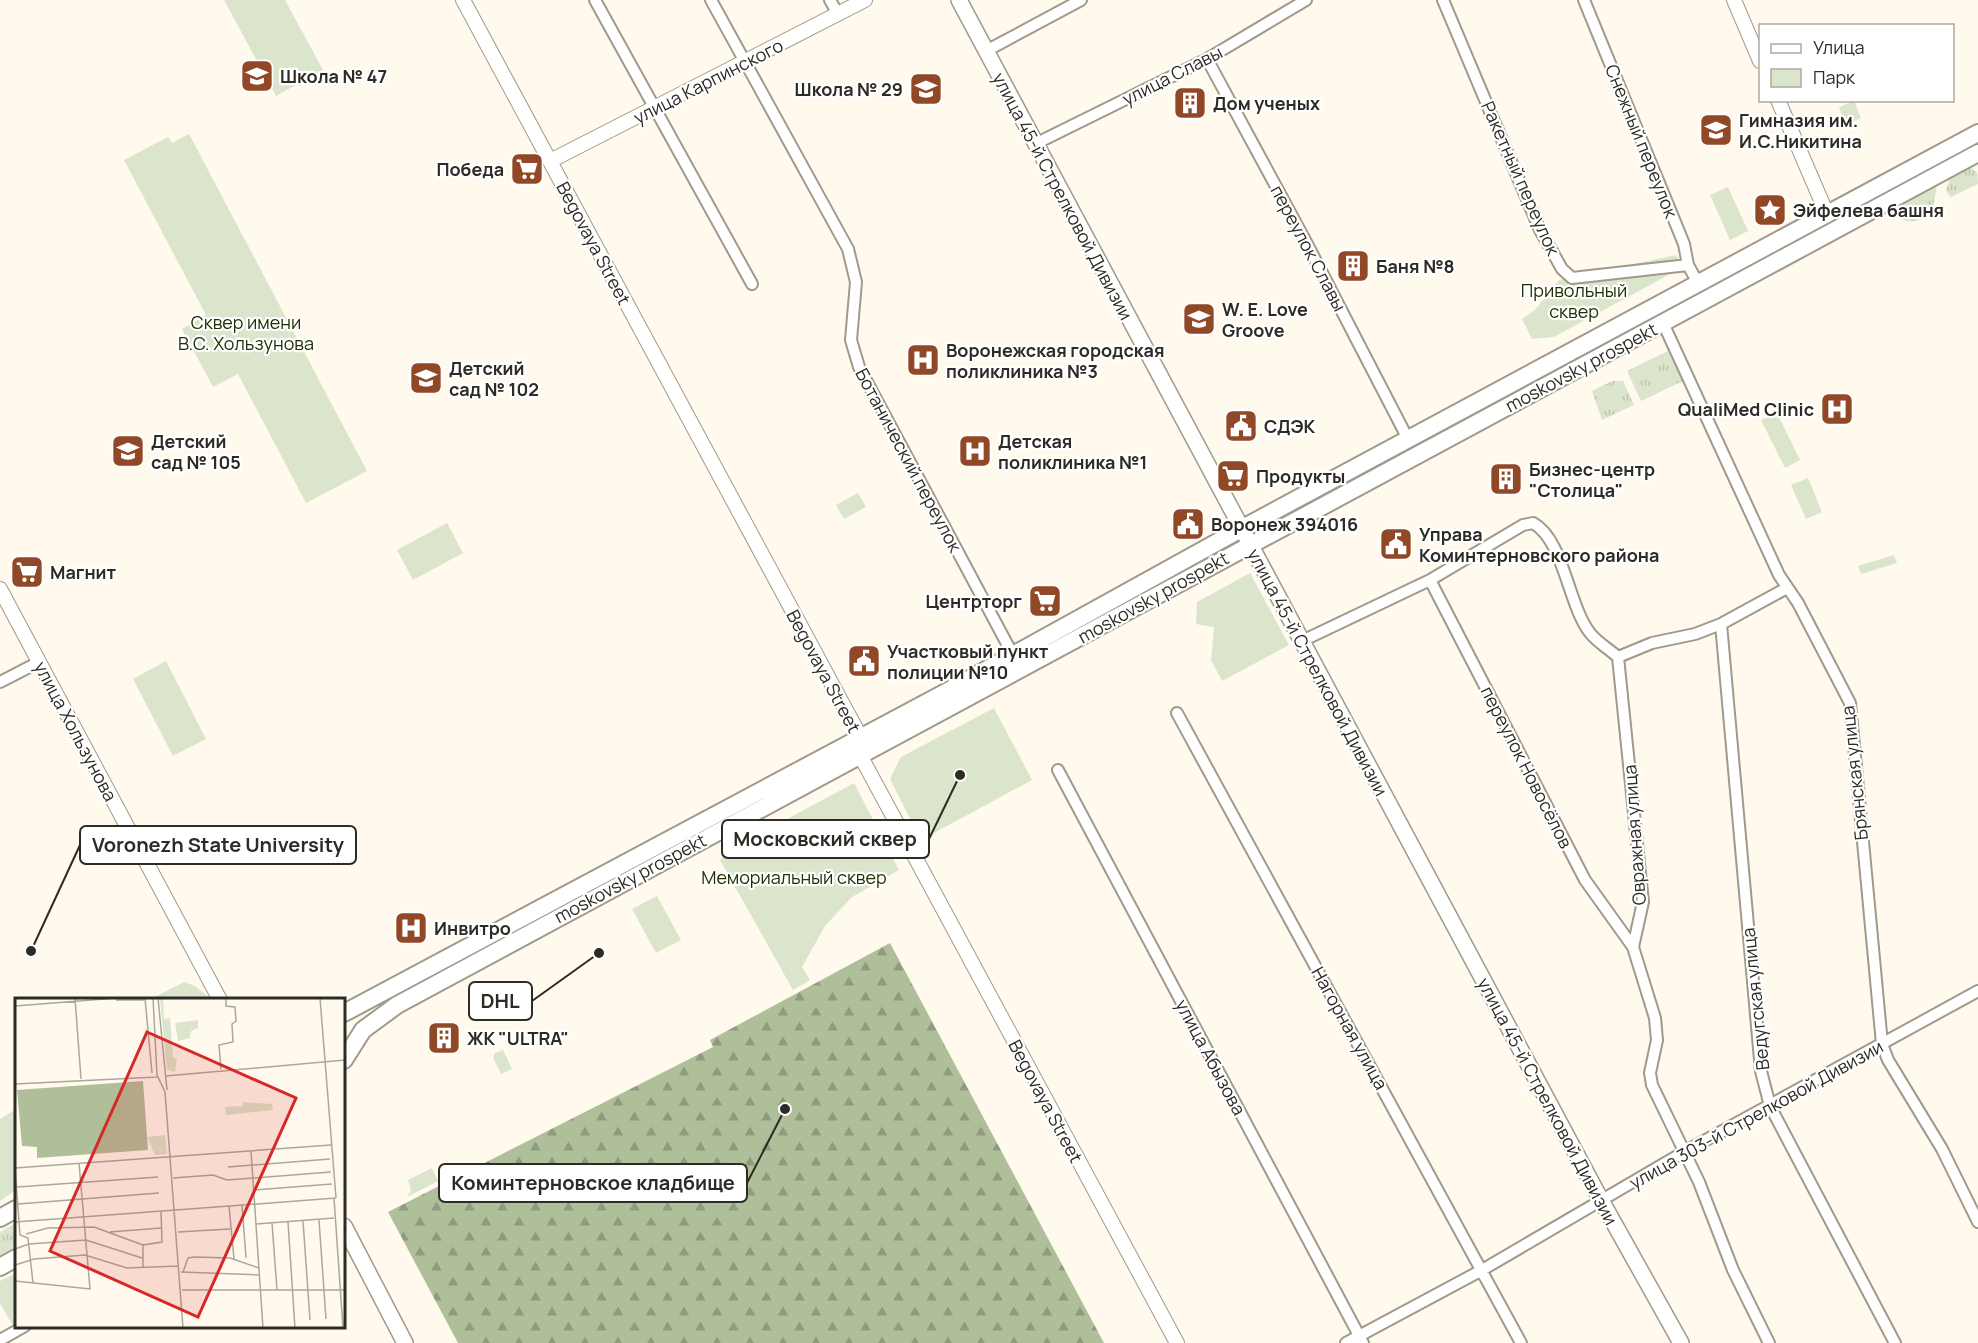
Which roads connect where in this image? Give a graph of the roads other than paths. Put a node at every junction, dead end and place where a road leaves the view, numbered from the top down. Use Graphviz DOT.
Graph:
graph roads {
  1 [pos="463,0"];
  2 [pos="595,0"];
  3 [pos="711,0"];
  4 [pos="830,0"];
  5 [pos="866,0"];
  6 [pos="959,0"];
  7 [pos="1081,0"];
  8 [pos="1306,0"];
  9 [pos="1443,0"];
  10 [pos="1584,0"];
  11 [pos="1734,0"];
  12 [pos="838,14"];
  13 [pos="986,51"];
  14 [pos="1759,56"];
  15 [pos="1207,59"];
  16 [pos="744,62"];
  17 [pos="1779,102"];
  18 [pos="656,108"];
  19 [pos="1978,133"];
  20 [pos="1035,144"];
  21 [pos="1978,153"];
  22 [pos="550,161"];
  23 [pos="1827,214"];
  24 [pos="1688,265"];
  25 [pos="1698,283"];
  26 [pos="752,284"];
  27 [pos="1655,306"];
  28 [pos="1663,323"];
  29 [pos="1408,439"];
  30 [pos="1245,537"];
  31 [pos="1430,580"];
  32 [pos="1787,588"];
  33 [pos="0,589"];
  34 [pos="1721,624"];
  35 [pos="1302,641"];
  36 [pos="1013,655"];
  37 [pos="1618,657"];
  38 [pos="39,662"];
  39 [pos="0,682"];
  40 [pos="1177,713"];
  41 [pos="860,736"];
  42 [pos="860,755"];
  43 [pos="1058,770"];
  44 [pos="1633,948"];
  45 [pos="1978,991"];
  46 [pos="219,998"];
  47 [pos="345,1012"];
  48 [pos="1882,1044"];
  49 [pos="345,1058"];
  50 [pos="1770,1106"];
  51 [pos="1684,1152"];
  52 [pos="1601,1200"];
  53 [pos="1978,1222"];
  54 [pos="345,1228"];
  55 [pos="345,1247"];
  56 [pos="15,1259"];
  57 [pos="0,1267"];
  58 [pos="1482,1270"];
  59 [pos="21,1329"];
  60 [pos="1361,1339"];
  61 [pos="0,1340"];
  62 [pos="395,1343"];
  63 [pos="405,1343"];
  64 [pos="1177,1343"];
  65 [pos="1346,1343"];
  66 [pos="1521,1343"];
  67 [pos="1681,1343"];
  68 [pos="1769,1343"];
  69 [pos="1895,1343"];
  1 -- 22 [label="street, Begovaya Street"];
  2 -- 18 [label="street"];
  3 -- 16 [label="street, Ботанический переулок"];
  4 -- 12 [label="street"];
  5 -- 12 [label="street, улица Карпинского"];
  6 -- 13 [label="main road, улица 45-й Стрелковой Дивизии"];
  7 -- 13 [label="street"];
  8 -- 15 [label="street, улица Славы"];
  9 -- 24 [label="street, Ракетный переулок"];
  10 -- 24 [label="street, Снежный переулок"];
  11 -- 14 [label="street"];
  12 -- 16 [label="street, улица Карпинского"];
  13 -- 20 [label="main road, улица 45-й Стрелковой Дивизии"];
  15 -- 20 [label="street, улица Славы"];
  15 -- 29 [label="street, переулок Славы"];
  16 -- 18 [label="street, улица Карпинского"];
  16 -- 36 [label="street, Ботанический переулок"];
  17 -- 23 [label="street"];
  18 -- 22 [label="street, улица Карпинского"];
  18 -- 26 [label="street"];
  19 -- 23 [label="main road, moskovsky prospekt"];
  20 -- 30 [label="main road, улица 45-й Стрелковой Дивизии"];
  21 -- 28 [label="main road, moskovsky prospekt"];
  22 -- 41 [label="street, Begovaya Street"];
  23 -- 25 [label="main road, moskovsky prospekt"];
  24 -- 25 [label="street, Снежный переулок"];
  25 -- 27 [label="main road, moskovsky prospekt"];
  27 -- 28 [label="main road, Брянская улица"];
  27 -- 29 [label="main road, moskovsky prospekt"];
  28 -- 30 [label="main road, moskovsky prospekt"];
  28 -- 32 [label="street, Брянская улица"];
  29 -- 30 [label="main road, moskovsky prospekt"];
  30 -- 35 [label="main road, улица 45-й Стрелковой Дивизии"];
  30 -- 36 [label="main road, moskovsky prospekt"];
  30 -- 42 [label="main road, moskovsky prospekt"];
  31 -- 35 [label="street"];
  31 -- 37 [label="street"];
  31 -- 44 [label="street, переулок Новосёлов"];
  32 -- 34 [label="street"];
  32 -- 48 [label="street, Брянская улица"];
  33 -- 38 [label="street, улица Хользунова"];
  34 -- 37 [label="street"];
  34 -- 50 [label="street, Ведугская улица"];
  35 -- 52 [label="main road, улица 45-й Стрелковой Дивизии"];
  36 -- 41 [label="main road, moskovsky prospekt"];
  37 -- 44 [label="street, Овражная улица"];
  38 -- 39 [label="street"];
  38 -- 46 [label="street, улица Хользунова"];
  40 -- 58 [label="street, Нагорная улица"];
  41 -- 42 [label="street, Begovaya Street"];
  41 -- 47 [label="main road, moskovsky prospekt"];
  42 -- 49 [label="main road, moskovsky prospekt"];
  42 -- 64 [label="street, Begovaya Street"];
  43 -- 60 [label="street, улица Абызова"];
  44 -- 51 [label="street, Овражная улица"];
  45 -- 48 [label="street, улица 303-й Стрелковой Дивизии"];
  48 -- 50 [label="street, улица 303-й Стрелковой Дивизии"];
  48 -- 53 [label="street, Брянская улица"];
  50 -- 51 [label="street, улица 303-й Стрелковой Дивизии"];
  50 -- 69 [label="street, Ведугская улица"];
  51 -- 52 [label="street, улица 303-й Стрелковой Дивизии"];
  51 -- 68 [label="street, Овражная улица"];
  52 -- 58 [label="street, улица 303-й Стрелковой Дивизии"];
  52 -- 67 [label="main road, улица 45-й Стрелковой Дивизии"];
  54 -- 63 [label="main road"];
  55 -- 62 [label="main road"];
  56 -- 57 [label="main road"];
  58 -- 60 [label="street, улица 303-й Стрелковой Дивизии"];
  58 -- 66 [label="street, Нагорная улица"];
  59 -- 61 [label="street"];
  60 -- 65 [label="street, улица 303-й Стрелковой Дивизии"];
}
